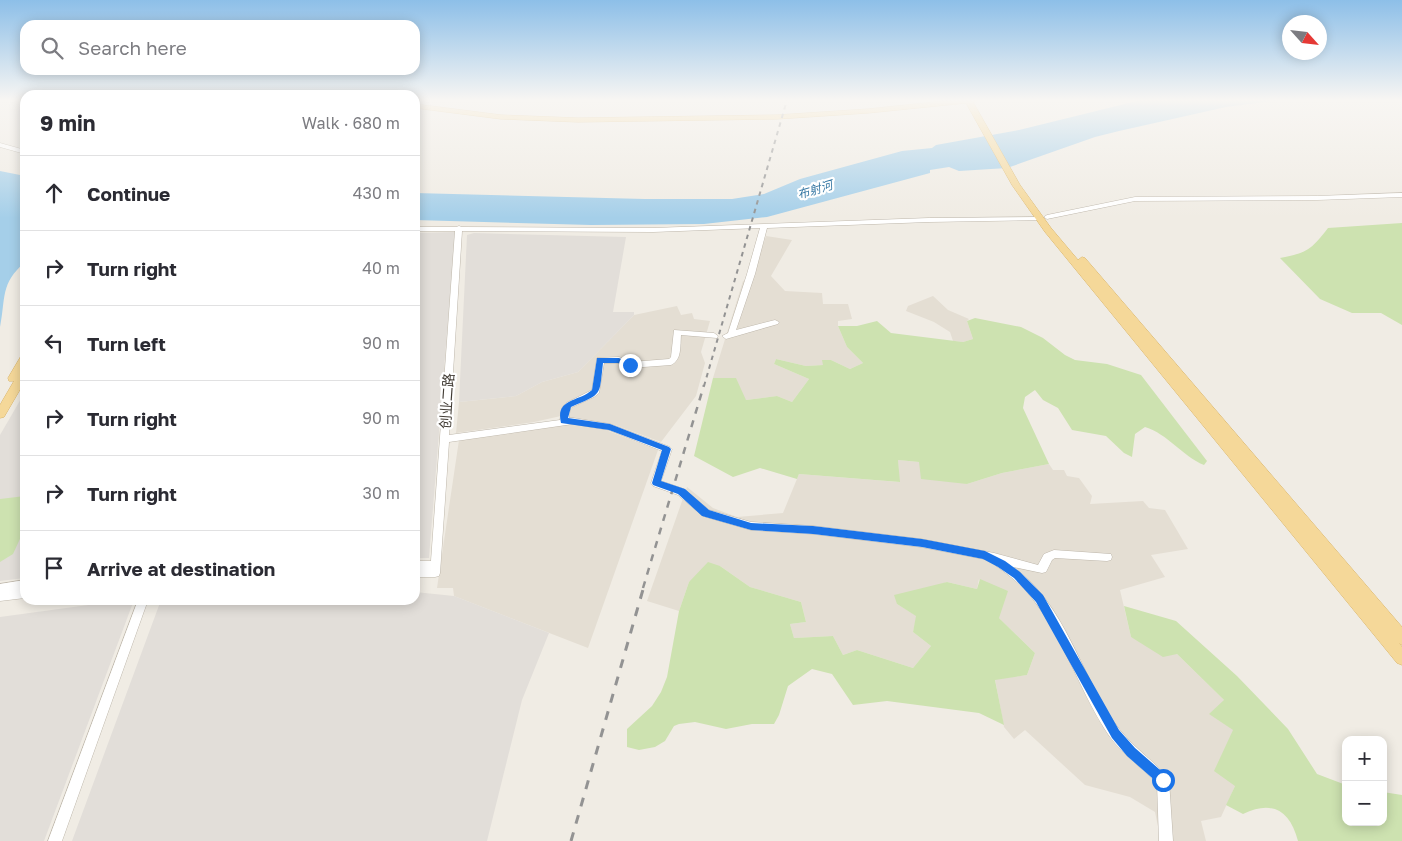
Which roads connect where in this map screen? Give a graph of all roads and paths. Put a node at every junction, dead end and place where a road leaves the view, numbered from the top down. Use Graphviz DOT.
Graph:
graph roads {
  1 [pos="994,139"];
  2 [pos="0,145"];
  3 [pos="20,151"];
  4 [pos="1402,195"];
  5 [pos="1044,218"];
  6 [pos="764,226"];
  7 [pos="420,228"];
  8 [pos="459,228"];
  9 [pos="775,322"];
  10 [pos="714,336"];
  11 [pos="20,366"];
  12 [pos="20,380"];
  13 [pos="0,399"];
  14 [pos="0,414"];
  15 [pos="564,421"];
  16 [pos="444,438"];
  17 [pos="985,555"];
  18 [pos="1106,557"];
  19 [pos="420,566"];
  20 [pos="435,569"];
  21 [pos="420,572"];
  22 [pos="20,586"];
  23 [pos="0,589"];
  24 [pos="20,594"];
  25 [pos="0,596"];
  26 [pos="142,605"];
  27 [pos="1402,638"];
  28 [pos="1402,658"];
  29 [pos="54,841"];
  30 [pos="1166,841"];
  1 -- 5 [label="main road"];
  2 -- 3 [label="street"];
  4 -- 5 [label="street"];
  5 -- 6 [label="street"];
  5 -- 27 [label="main road"];
  5 -- 28 [label="main road"];
  6 -- 8 [label="street"];
  6 -- 9 [label="street"];
  7 -- 8 [label="street"];
  8 -- 16 [label="street, 创业二路"];
  10 -- 15 [label="street"];
  11 -- 13 [label="main road"];
  12 -- 14 [label="main road"];
  15 -- 16 [label="street"];
  15 -- 17 [label="street"];
  16 -- 20 [label="street, 创业二路"];
  17 -- 18 [label="street"];
  17 -- 30 [label="street"];
  19 -- 20 [label="street"];
  20 -- 21 [label="street"];
  22 -- 23 [label="street"];
  24 -- 25 [label="street"];
  26 -- 29 [label="street"];
}
